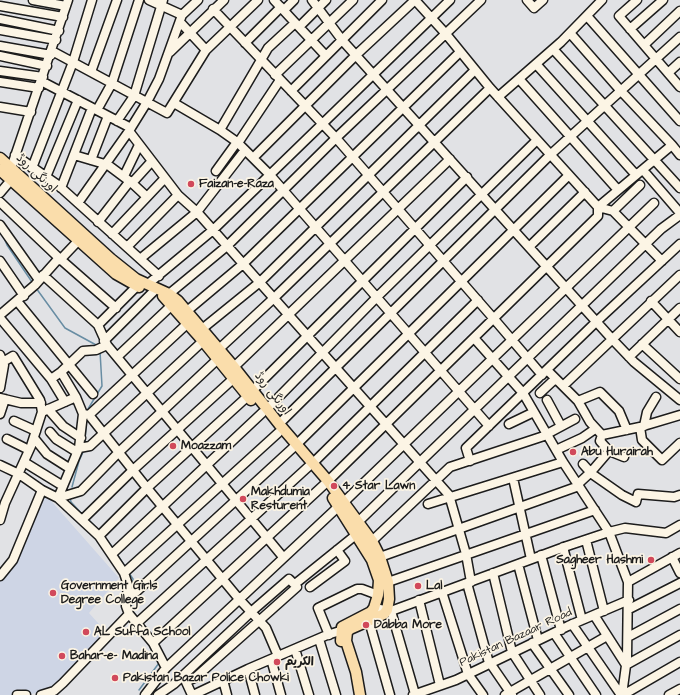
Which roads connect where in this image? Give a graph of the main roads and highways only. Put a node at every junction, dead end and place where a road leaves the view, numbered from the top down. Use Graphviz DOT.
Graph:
graph roads {
  1 [pos="0,158"];
  2 [pos="0,170"];
  3 [pos="151,288"];
  4 [pos="220,355"];
  5 [pos="250,393"];
  6 [pos="342,504"];
  7 [pos="344,631"];
  8 [pos="355,695"];
  9 [pos="360,695"];
  1 -- 3 [label="main road, اورنگی روڈ"];
  2 -- 3 [label="main road, اورنگی روڈ"];
  3 -- 4 [label="main road, اورنگی روڈ"];
  3 -- 4 [label="main road, اورنگی روڈ"];
  4 -- 5 [label="main road, اورنگی روڈ"];
  4 -- 5 [label="main road, اورنگی روڈ"];
  5 -- 6 [label="main road, اورنگی روڈ"];
  6 -- 7 [label="main road, اورنگی روڈ"];
  6 -- 7 [label="main road, اورنگی روڈ"];
  7 -- 8 [label="main road"];
  7 -- 9 [label="main road"];
}
